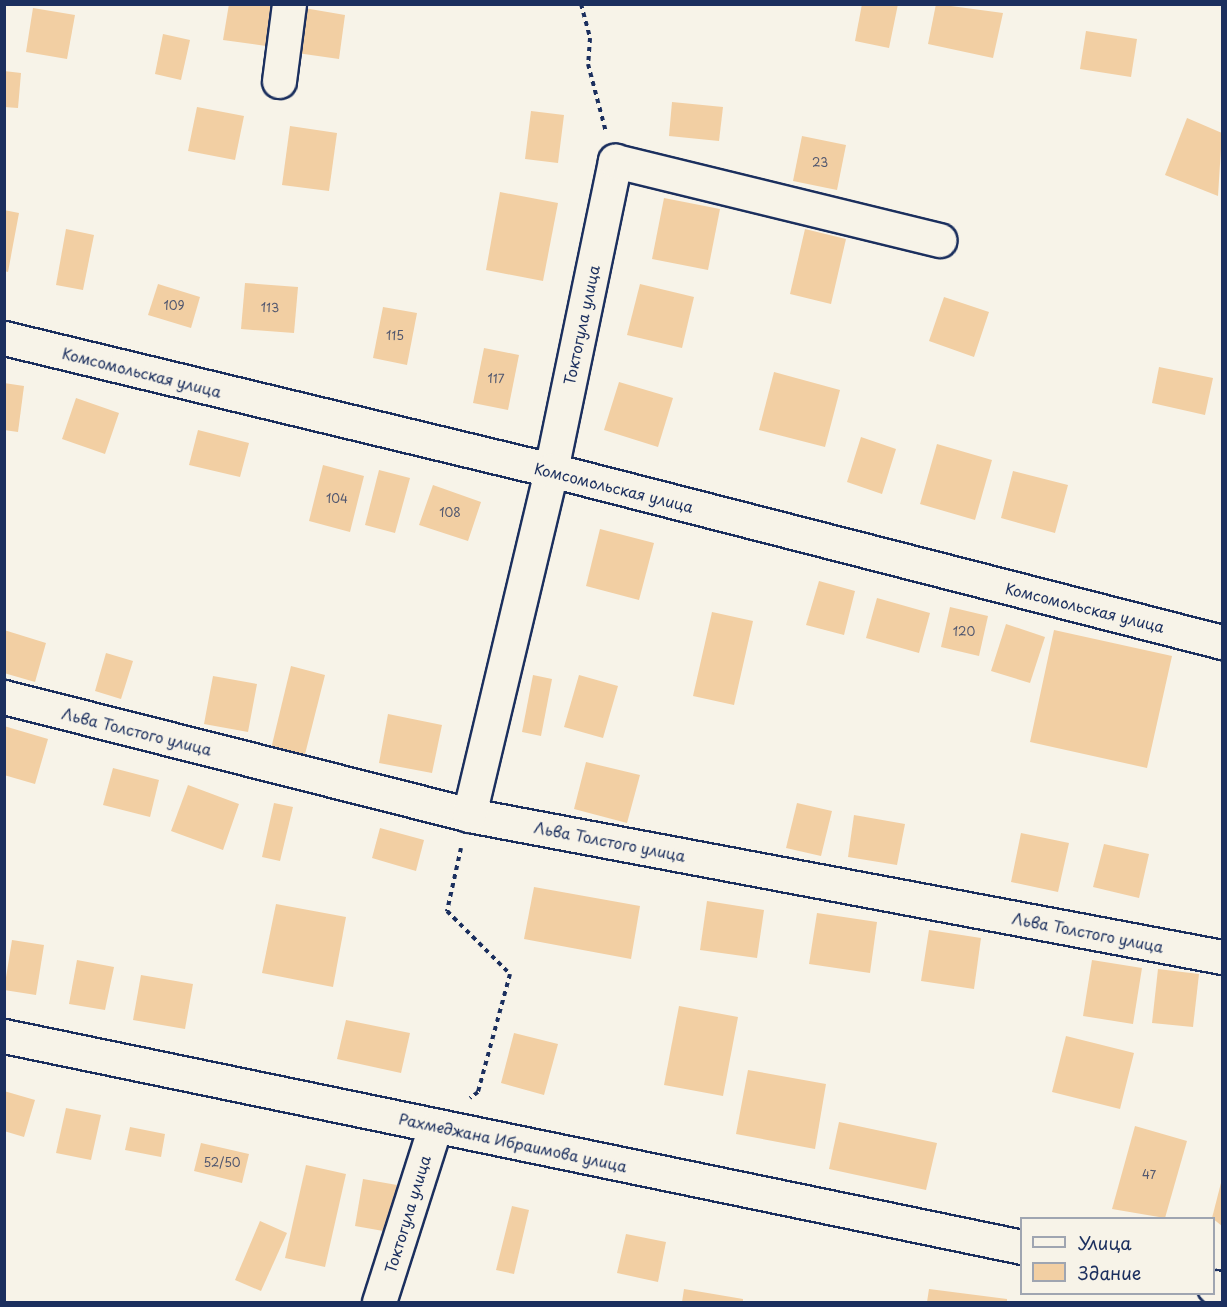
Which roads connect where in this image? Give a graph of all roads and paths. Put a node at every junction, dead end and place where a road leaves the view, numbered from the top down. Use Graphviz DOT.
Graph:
graph roads {
  1 [pos="289,4"];
  2 [pos="581,4"];
  3 [pos="279,81"];
  4 [pos="615,161"];
  5 [pos="940,240"];
  6 [pos="4,338"];
  7 [pos="551,470"];
  8 [pos="1222,642"];
  9 [pos="4,697"];
  10 [pos="469,815"];
  11 [pos="1222,957"];
  12 [pos="4,1036"];
  13 [pos="435,1126"];
  14 [pos="1020,1247"];
  15 [pos="379,1302"];
  1 -- 3 [label="street"];
  2 -- 4 [label="path"];
  4 -- 5 [label="street"];
  4 -- 7 [label="street, Токтогула улица"];
  6 -- 7 [label="street, Комсомольская улица"];
  7 -- 8 [label="street, Комсомольская улица"];
  7 -- 10 [label="street, Токтогула улица"];
  9 -- 10 [label="street, Льва Толстого улица"];
  10 -- 11 [label="street, Льва Толстого улица"];
  10 -- 13 [label="path"];
  12 -- 13 [label="street, Рахмеджана Ибраимова улица"];
  13 -- 14 [label="street, Рахмеджана Ибраимова улица"];
  13 -- 15 [label="street, Токтогула улица"];
}
